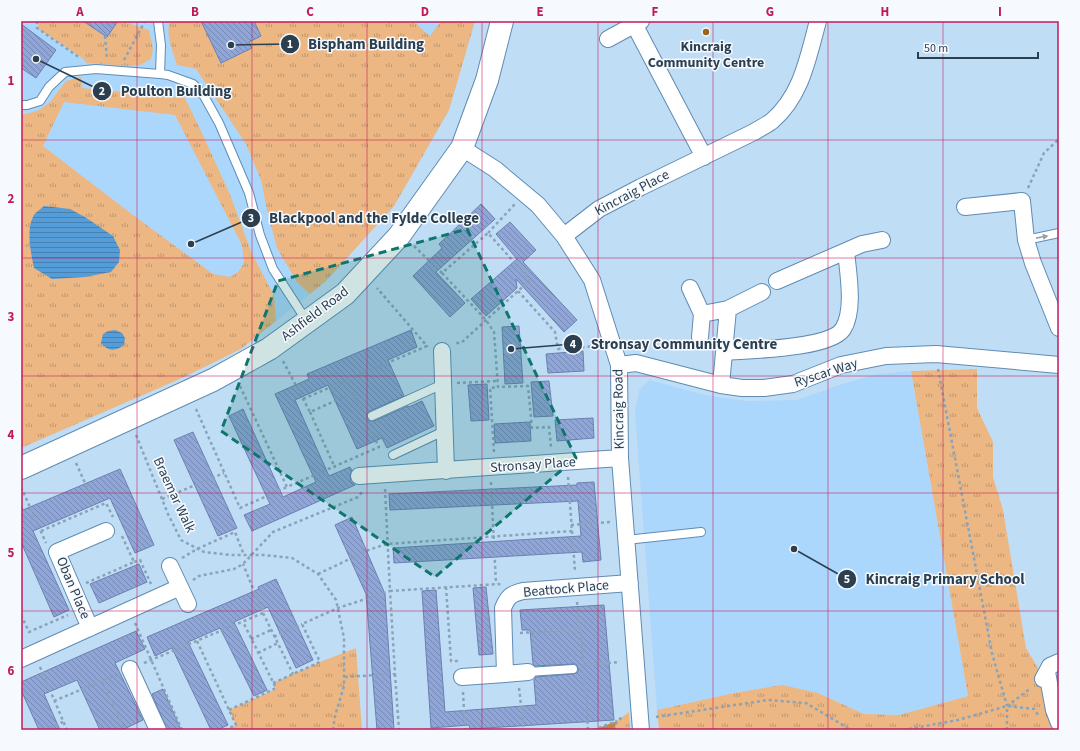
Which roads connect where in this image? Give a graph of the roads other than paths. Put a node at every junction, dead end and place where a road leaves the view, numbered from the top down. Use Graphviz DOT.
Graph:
graph roads {
  1 [pos="158,21"];
  2 [pos="502,21"];
  3 [pos="818,21"];
  4 [pos="637,23"];
  5 [pos="608,39"];
  6 [pos="160,74"];
  7 [pos="21,105"];
  8 [pos="462,148"];
  9 [pos="704,157"];
  10 [pos="965,207"];
  11 [pos="1059,233"];
  12 [pos="564,236"];
  13 [pos="882,240"];
  14 [pos="1026,240"];
  15 [pos="846,251"];
  16 [pos="778,281"];
  17 [pos="690,288"];
  18 [pos="762,292"];
  19 [pos="728,309"];
  20 [pos="702,314"];
  21 [pos="306,321"];
  22 [pos="1059,328"];
  23 [pos="700,336"];
  24 [pos="439,346"];
  25 [pos="725,352"];
  26 [pos="619,365"];
  27 [pos="1059,365"];
  28 [pos="443,384"];
  29 [pos="721,385"];
  30 [pos="369,418"];
  31 [pos="444,431"];
  32 [pos="393,455"];
  33 [pos="620,458"];
  34 [pos="21,468"];
  35 [pos="446,471"];
  36 [pos="359,476"];
  37 [pos="106,531"];
  38 [pos="701,532"];
  39 [pos="626,540"];
  40 [pos="170,566"];
  41 [pos="630,583"];
  42 [pos="180,587"];
  43 [pos="188,604"];
  44 [pos="90,628"];
  45 [pos="28,656"];
  46 [pos="1049,667"];
  47 [pos="130,669"];
  48 [pos="573,670"];
  49 [pos="517,673"];
  50 [pos="462,677"];
  51 [pos="1059,722"];
  52 [pos="640,725"];
  53 [pos="158,730"];
  1 -- 6 [label="lane"];
  2 -- 8 [label="street, Ashfield Road"];
  3 -- 9 [label="street, Kincraig Place"];
  4 -- 5 [label="street"];
  4 -- 9 [label="street"];
  6 -- 7 [label="lane"];
  6 -- 21 [label="lane"];
  8 -- 12 [label="street, Kincraig Road"];
  8 -- 21 [label="street, Ashfield Road"];
  9 -- 12 [label="street, Kincraig Place"];
  10 -- 14 [label="street"];
  14 -- 11 [label="lane, one-way"];
  12 -- 26 [label="street, Kincraig Road"];
  13 -- 15 [label="street"];
  14 -- 22 [label="street"];
  15 -- 16 [label="street"];
  15 -- 25 [label="street"];
  17 -- 20 [label="street"];
  18 -- 19 [label="street"];
  19 -- 20 [label="street"];
  19 -- 25 [label="street"];
  20 -- 23 [label="street"];
  21 -- 34 [label="street, Ashfield Road"];
  24 -- 28 [label="street"];
  25 -- 29 [label="street"];
  26 -- 29 [label="street, Ryscar Way"];
  26 -- 33 [label="street, Kincraig Road"];
  27 -- 29 [label="street, Ryscar Way"];
  28 -- 30 [label="lane"];
  28 -- 31 [label="street"];
  31 -- 32 [label="lane"];
  31 -- 35 [label="street"];
  33 -- 35 [label="street, Stronsay Place"];
  33 -- 39 [label="street, Kincraig Road"];
  35 -- 36 [label="street, Stronsay Place"];
  37 -- 44 [label="street, Oban Place"];
  38 -- 39 [label="lane"];
  39 -- 41 [label="street, Kincraig Road"];
  40 -- 42 [label="street"];
  41 -- 49 [label="street, Beattock Place"];
  41 -- 52 [label="street, Kincraig Road"];
  42 -- 43 [label="street"];
  42 -- 44 [label="street, Oban Place"];
  44 -- 45 [label="street, Oban Place"];
  46 -- 51 [label="street"];
  47 -- 53 [label="street"];
  48 -- 49 [label="lane"];
  49 -- 50 [label="street"];
}
